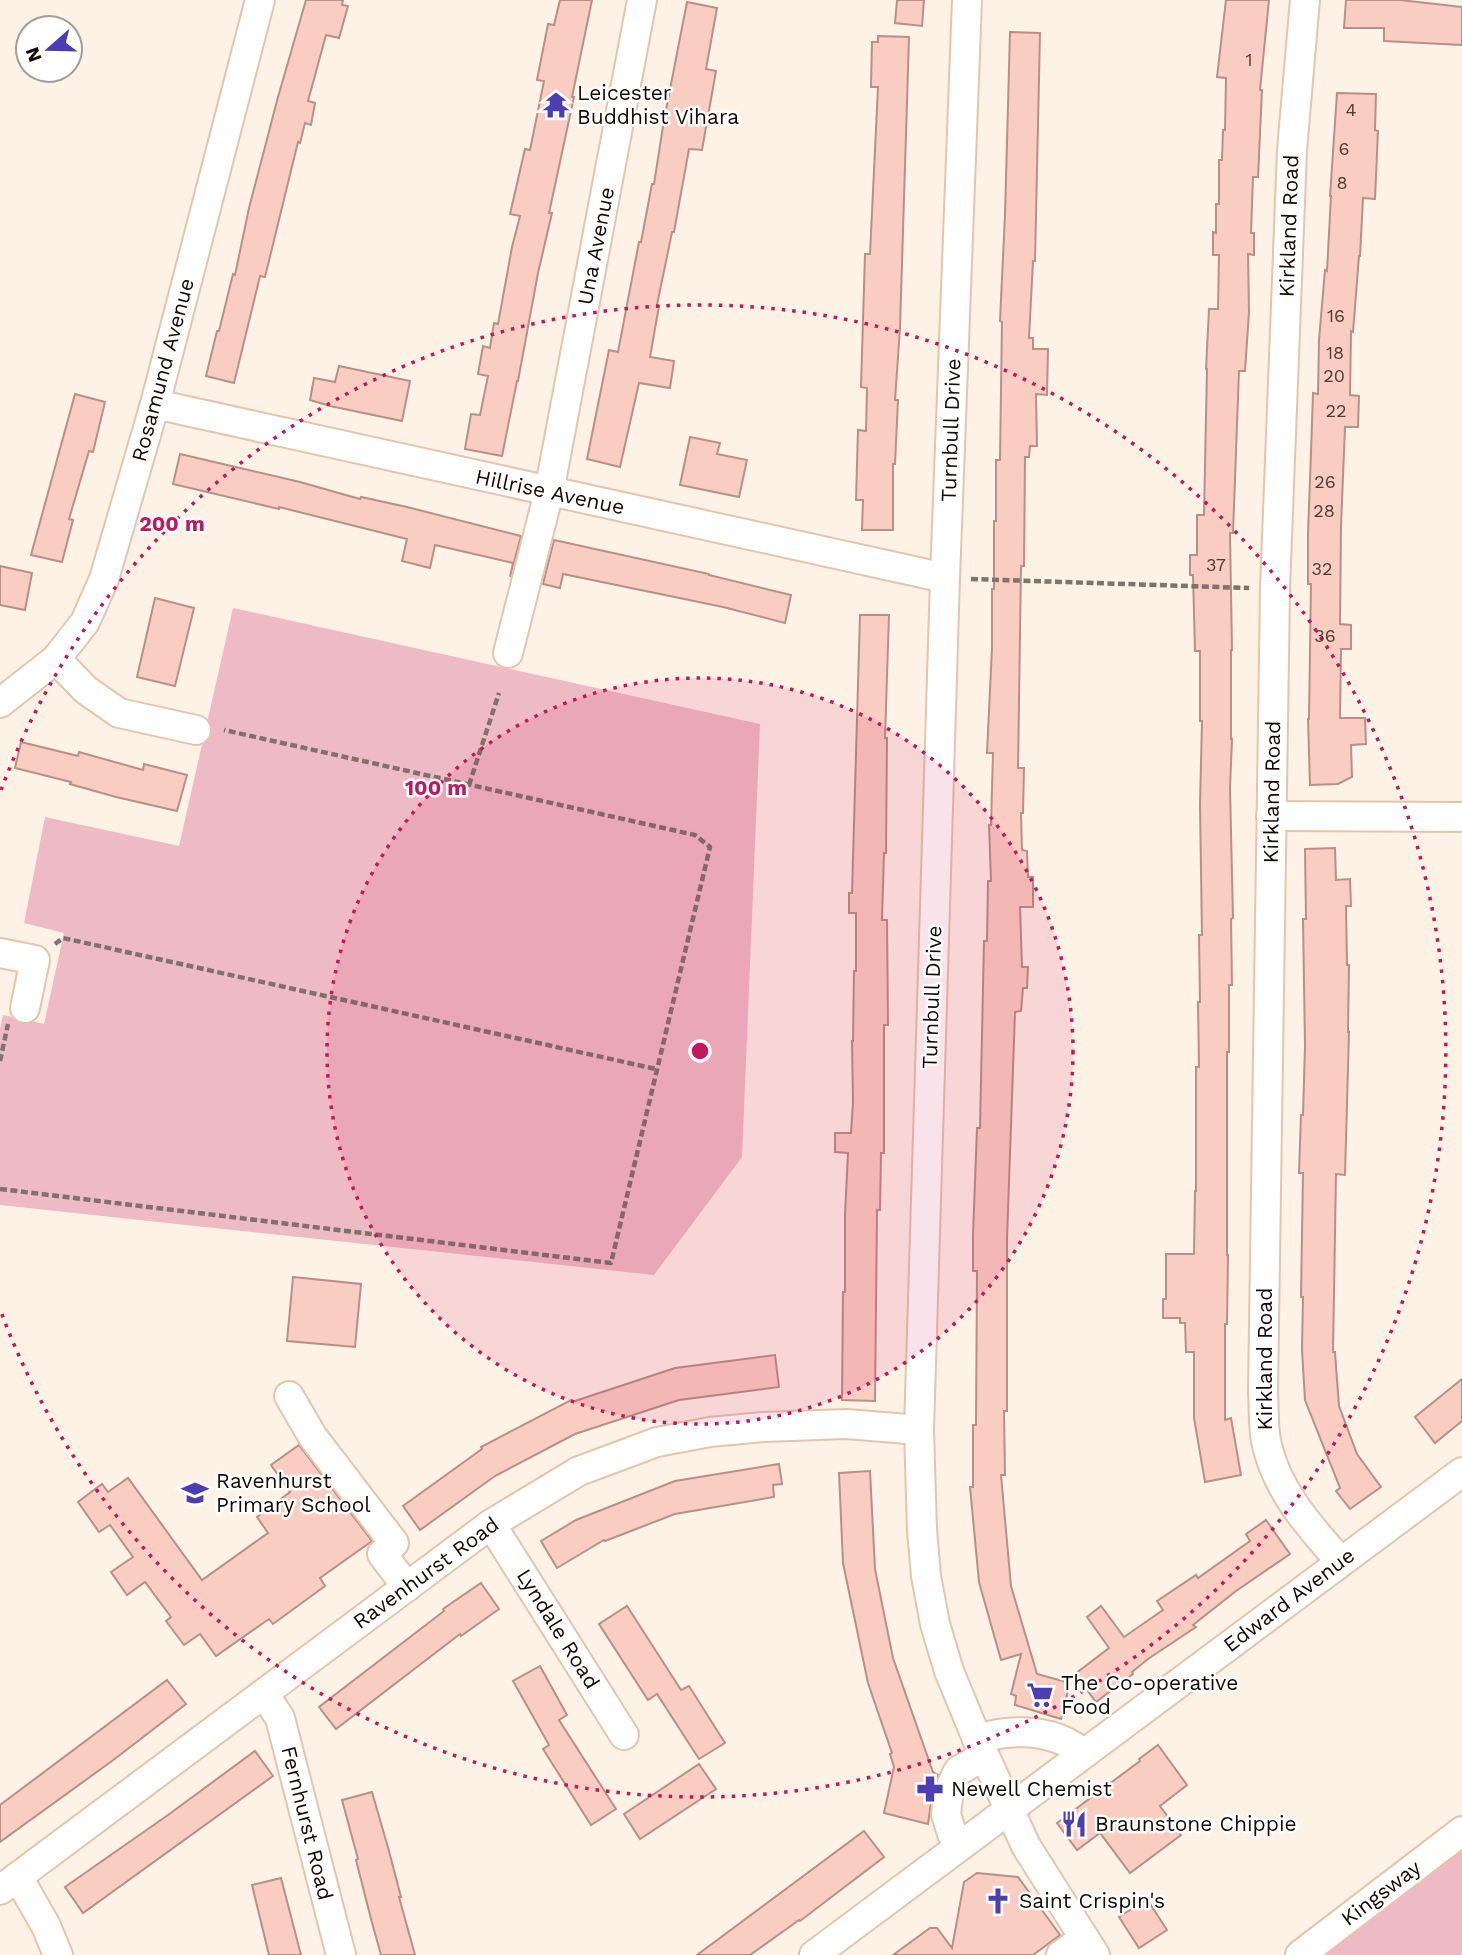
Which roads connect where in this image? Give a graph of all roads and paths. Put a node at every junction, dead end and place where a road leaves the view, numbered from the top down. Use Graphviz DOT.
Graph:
graph roads {
  1 [pos="260,0"];
  2 [pos="642,0"];
  3 [pos="967,0"];
  4 [pos="1305,0"];
  5 [pos="155,404"];
  6 [pos="550,492"];
  7 [pos="945,578"];
  8 [pos="1275,589"];
  9 [pos="508,653"];
  10 [pos="56,659"];
  11 [pos="499,693"];
  12 [pos="0,703"];
  13 [pos="196,730"];
  14 [pos="224,730"];
  15 [pos="469,785"];
  16 [pos="1271,816"];
  17 [pos="1462,817"];
  18 [pos="0,953"];
  19 [pos="35,960"];
  20 [pos="25,1008"];
  21 [pos="0,1061"];
  22 [pos="657,1069"];
  23 [pos="0,1189"];
  24 [pos="289,1396"];
  25 [pos="919,1430"];
  26 [pos="1462,1472"];
  27 [pos="492,1524"];
  28 [pos="1341,1562"];
  29 [pos="407,1587"];
  30 [pos="264,1694"];
  31 [pos="624,1735"];
  32 [pos="981,1748"];
  33 [pos="1084,1753"];
  34 [pos="1009,1810"];
  35 [pos="1462,1831"];
  36 [pos="960,1845"];
  37 [pos="9,1883"];
  38 [pos="1090,1947"];
  39 [pos="58,1955"];
  40 [pos="341,1955"];
  41 [pos="814,1955"];
  42 [pos="1061,1955"];
  43 [pos="1300,1955"];
  1 -- 5 [label="street, Rosamund Avenue"];
  2 -- 6 [label="street, Una Avenue"];
  3 -- 7 [label="street, Turnbull Drive"];
  4 -- 8 [label="street, Kirkland Road"];
  5 -- 6 [label="street, Hillrise Avenue"];
  5 -- 10 [label="street, Rosamund Avenue"];
  6 -- 7 [label="street, Hillrise Avenue"];
  6 -- 9 [label="street, Una Avenue"];
  7 -- 8 [label="path"];
  7 -- 25 [label="street, Turnbull Drive"];
  8 -- 16 [label="street, Kirkland Road"];
  10 -- 12 [label="street, Rosamund Avenue"];
  10 -- 13 [label="street"];
  11 -- 15 [label="path"];
  14 -- 15 [label="path"];
  15 -- 22 [label="path"];
  16 -- 17 [label="street"];
  16 -- 28 [label="street, Kirkland Road"];
  18 -- 19 [label="street"];
  19 -- 20 [label="street"];
  19 -- 22 [label="path"];
  20 -- 21 [label="path"];
  22 -- 23 [label="path"];
  24 -- 29 [label="street"];
  25 -- 27 [label="street, Ravenhurst Road"];
  25 -- 32 [label="street, Turnbull Drive"];
  26 -- 28 [label="street, Edward Avenue"];
  27 -- 29 [label="street, Ravenhurst Road"];
  27 -- 31 [label="street, Lyndale Road"];
  28 -- 33 [label="street, Edward Avenue"];
  29 -- 30 [label="street, Ravenhurst Road"];
  30 -- 37 [label="street, Ravenhurst Road"];
  30 -- 40 [label="street, Fernhurst Road"];
  32 -- 33 [label="street"];
  32 -- 34 [label="street, Turnbull Drive"];
  32 -- 36 [label="street"];
  33 -- 34 [label="street, Edward Avenue"];
  34 -- 36 [label="street, Edward Avenue"];
  34 -- 38 [label="street, Turnbull Drive"];
  35 -- 43 [label="street, Kingsway"];
  36 -- 41 [label="street, Edward Avenue"];
  37 -- 39 [label="street"];
  38 -- 42 [label="street"];
}
